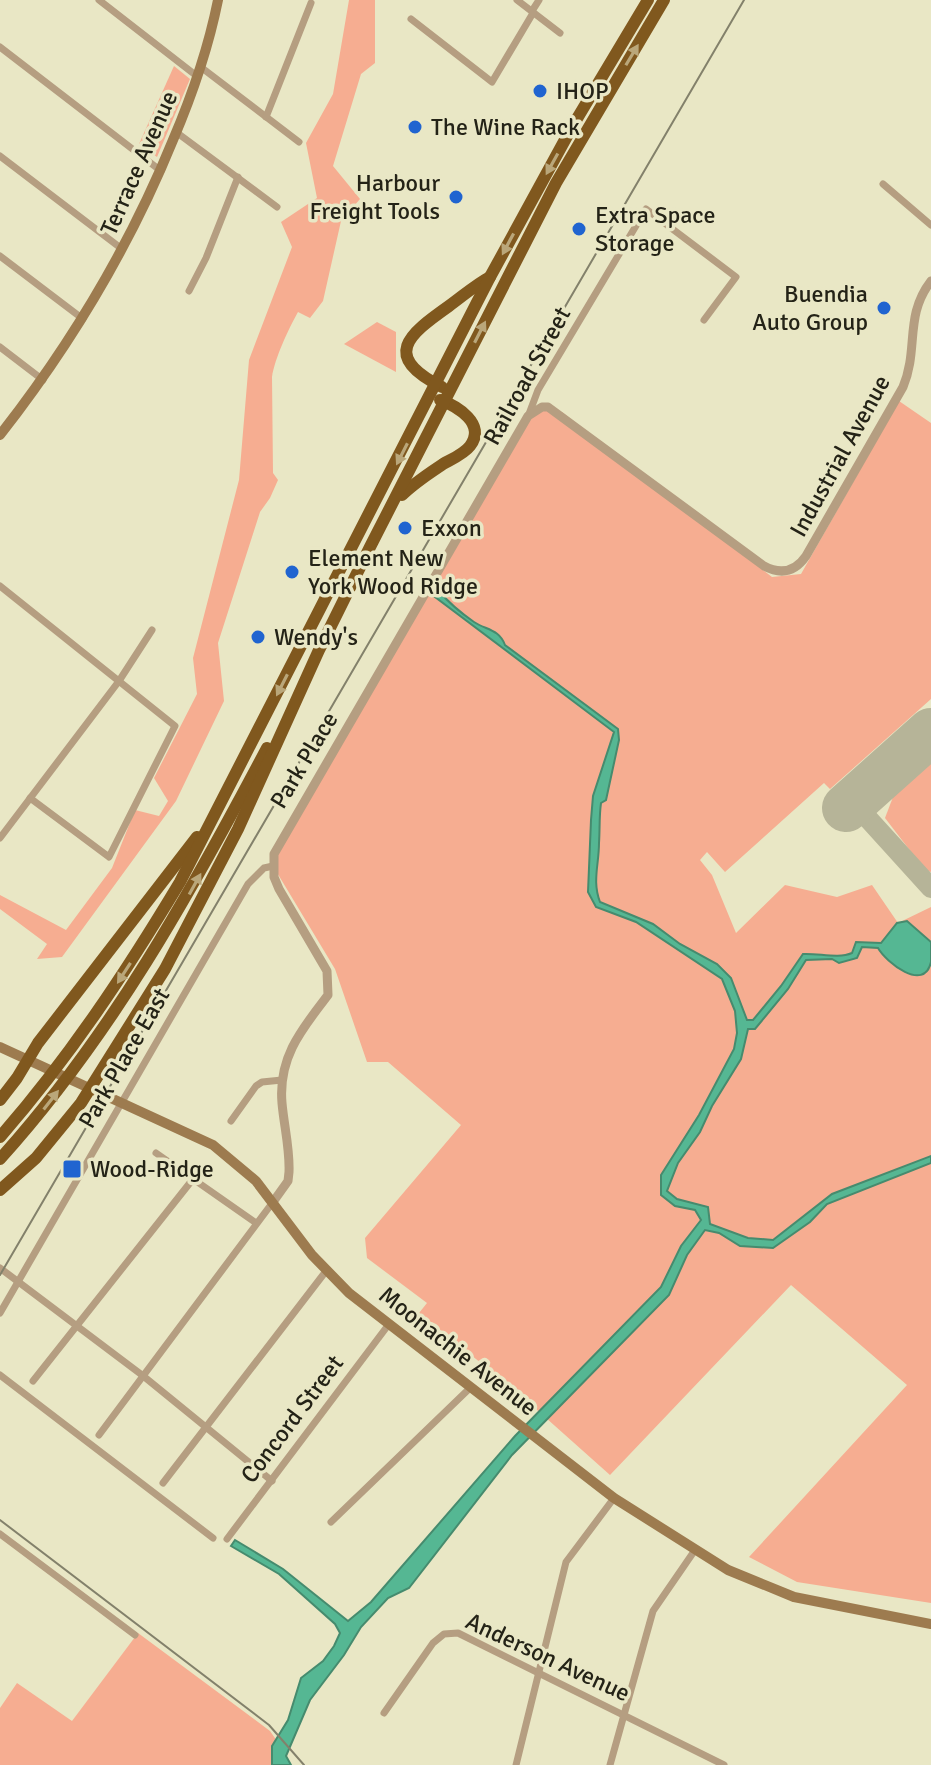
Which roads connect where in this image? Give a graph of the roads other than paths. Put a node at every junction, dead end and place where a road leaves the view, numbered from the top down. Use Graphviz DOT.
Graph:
graph roads {
  1 [pos="99,0"];
  2 [pos="218,0"];
  3 [pos="517,0"];
  4 [pos="539,0"];
  5 [pos="648,0"];
  6 [pos="664,0"];
  7 [pos="311,3"];
  8 [pos="533,12"];
  9 [pos="411,19"];
  10 [pos="560,33"];
  11 [pos="0,47"];
  12 [pos="200,73"];
  13 [pos="266,117"];
  14 [pos="176,132"];
  15 [pos="299,142"];
  16 [pos="0,156"];
  17 [pos="161,171"];
  18 [pos="238,177"];
  19 [pos="883,184"];
  20 [pos="277,207"];
  21 [pos="931,225"];
  22 [pos="122,249"];
  23 [pos="0,256"];
  24 [pos="490,277"];
  25 [pos="931,281"];
  26 [pos="189,291"];
  27 [pos="83,319"];
  28 [pos="704,320"];
  29 [pos="0,347"];
  30 [pos="43,380"];
  31 [pos="444,392"];
  32 [pos="528,416"];
  33 [pos="0,435"];
  34 [pos="393,503"];
  35 [pos="0,586"];
  36 [pos="430,587"];
  37 [pos="152,630"];
  38 [pos="319,650"];
  39 [pos="119,681"];
  40 [pos="30,798"];
  41 [pos="204,832"];
  42 [pos="0,838"];
  43 [pos="273,866"];
  44 [pos="211,947"];
  45 [pos="0,1047"];
  46 [pos="28,1060"];
  47 [pos="282,1080"];
  48 [pos="91,1088"];
  49 [pos="0,1100"];
  50 [pos="231,1121"];
  51 [pos="0,1137"];
  52 [pos="156,1153"];
  53 [pos="0,1159"];
  54 [pos="193,1179"];
  55 [pos="0,1190"];
  56 [pos="273,1202"];
  57 [pos="256,1223"];
  58 [pos="0,1268"];
  59 [pos="326,1271"];
  60 [pos="18,1282"];
  61 [pos="0,1313"];
  62 [pos="389,1324"];
  63 [pos="76,1327"];
  64 [pos="0,1375"];
  65 [pos="142,1375"];
  66 [pos="33,1381"];
  67 [pos="471,1387"];
  68 [pos="207,1426"];
  69 [pos="99,1435"];
  70 [pos="272,1481"];
  71 [pos="163,1483"];
  72 [pos="614,1498"];
  73 [pos="331,1522"];
  74 [pos="0,1534"];
  75 [pos="213,1538"];
  76 [pos="227,1539"];
  77 [pos="695,1550"];
  78 [pos="931,1624"];
  79 [pos="135,1635"];
  80 [pos="538,1671"];
  81 [pos="384,1713"];
  82 [pos="624,1715"];
  83 [pos="516,1765"];
  84 [pos="610,1765"];
  85 [pos="724,1765"];
  1 -- 12 [label="street"];
  2 -- 12 [label="main road, Terrace Avenue"];
  3 -- 8 [label="street"];
  4 -- 8 [label="street"];
  5 -- 24 [label="highway, one-way"];
  31 -- 6 [label="highway, one-way"];
  7 -- 13 [label="street"];
  8 -- 9 [label="street"];
  8 -- 10 [label="street"];
  11 -- 17 [label="street"];
  12 -- 13 [label="street"];
  12 -- 14 [label="main road, Terrace Avenue"];
  13 -- 15 [label="street"];
  14 -- 17 [label="main road, Terrace Avenue"];
  14 -- 18 [label="street"];
  16 -- 22 [label="street"];
  17 -- 22 [label="main road, Terrace Avenue"];
  18 -- 20 [label="street"];
  18 -- 26 [label="street"];
  19 -- 21 [label="street"];
  22 -- 27 [label="main road, Terrace Avenue"];
  23 -- 27 [label="street"];
  24 -- 31 [label="highway"];
  24 -- 31 [label="highway"];
  25 -- 32 [label="street, Industrial Avenue"];
  27 -- 30 [label="main road, Terrace Avenue"];
  28 -- 32 [label="street, Railroad Street"];
  29 -- 30 [label="street"];
  30 -- 33 [label="main road, Terrace Avenue"];
  31 -- 34 [label="highway"];
  31 -- 34 [label="highway"];
  31 -- 41 [label="highway, one-way"];
  32 -- 36 [label="street, Railroad Street"];
  34 -- 38 [label="highway"];
  35 -- 39 [label="street"];
  36 -- 43 [label="street, Park Place"];
  37 -- 39 [label="street"];
  38 -- 48 [label="highway"];
  53 -- 38 [label="highway, one-way"];
  39 -- 40 [label="street"];
  39 -- 40 [label="street"];
  40 -- 42 [label="street"];
  41 -- 46 [label="highway"];
  41 -- 51 [label="highway, one-way"];
  43 -- 44 [label="street, Park Place"];
  43 -- 47 [label="street"];
  44 -- 60 [label="street, Park Place East"];
  45 -- 46 [label="main road, Moonachie Avenue"];
  46 -- 48 [label="main road, Moonachie Avenue"];
  46 -- 49 [label="highway"];
  47 -- 50 [label="street"];
  47 -- 56 [label="street"];
  48 -- 55 [label="highway"];
  48 -- 56 [label="main road, Moonachie Avenue"];
  52 -- 54 [label="street"];
  54 -- 57 [label="street"];
  54 -- 63 [label="street"];
  56 -- 57 [label="street"];
  56 -- 59 [label="main road, Moonachie Avenue"];
  57 -- 65 [label="street"];
  58 -- 60 [label="street"];
  59 -- 62 [label="main road, Moonachie Avenue"];
  59 -- 68 [label="street"];
  60 -- 61 [label="street, Park Place East"];
  60 -- 63 [label="street"];
  62 -- 67 [label="main road, Moonachie Avenue"];
  62 -- 70 [label="street, Concord Street"];
  63 -- 65 [label="street"];
  63 -- 66 [label="street"];
  64 -- 75 [label="street"];
  65 -- 68 [label="street"];
  65 -- 69 [label="street"];
  67 -- 72 [label="main road, Moonachie Avenue"];
  67 -- 73 [label="street"];
  68 -- 70 [label="street"];
  68 -- 71 [label="street"];
  70 -- 76 [label="street, Concord Street"];
  72 -- 77 [label="main road, Moonachie Avenue"];
  72 -- 80 [label="street"];
  74 -- 79 [label="street"];
  77 -- 78 [label="main road, Moonachie Avenue"];
  77 -- 82 [label="street"];
  80 -- 81 [label="street, Anderson Avenue"];
  80 -- 82 [label="street, Anderson Avenue"];
  80 -- 83 [label="street"];
  82 -- 84 [label="street"];
  82 -- 85 [label="street, Anderson Avenue"];
}
